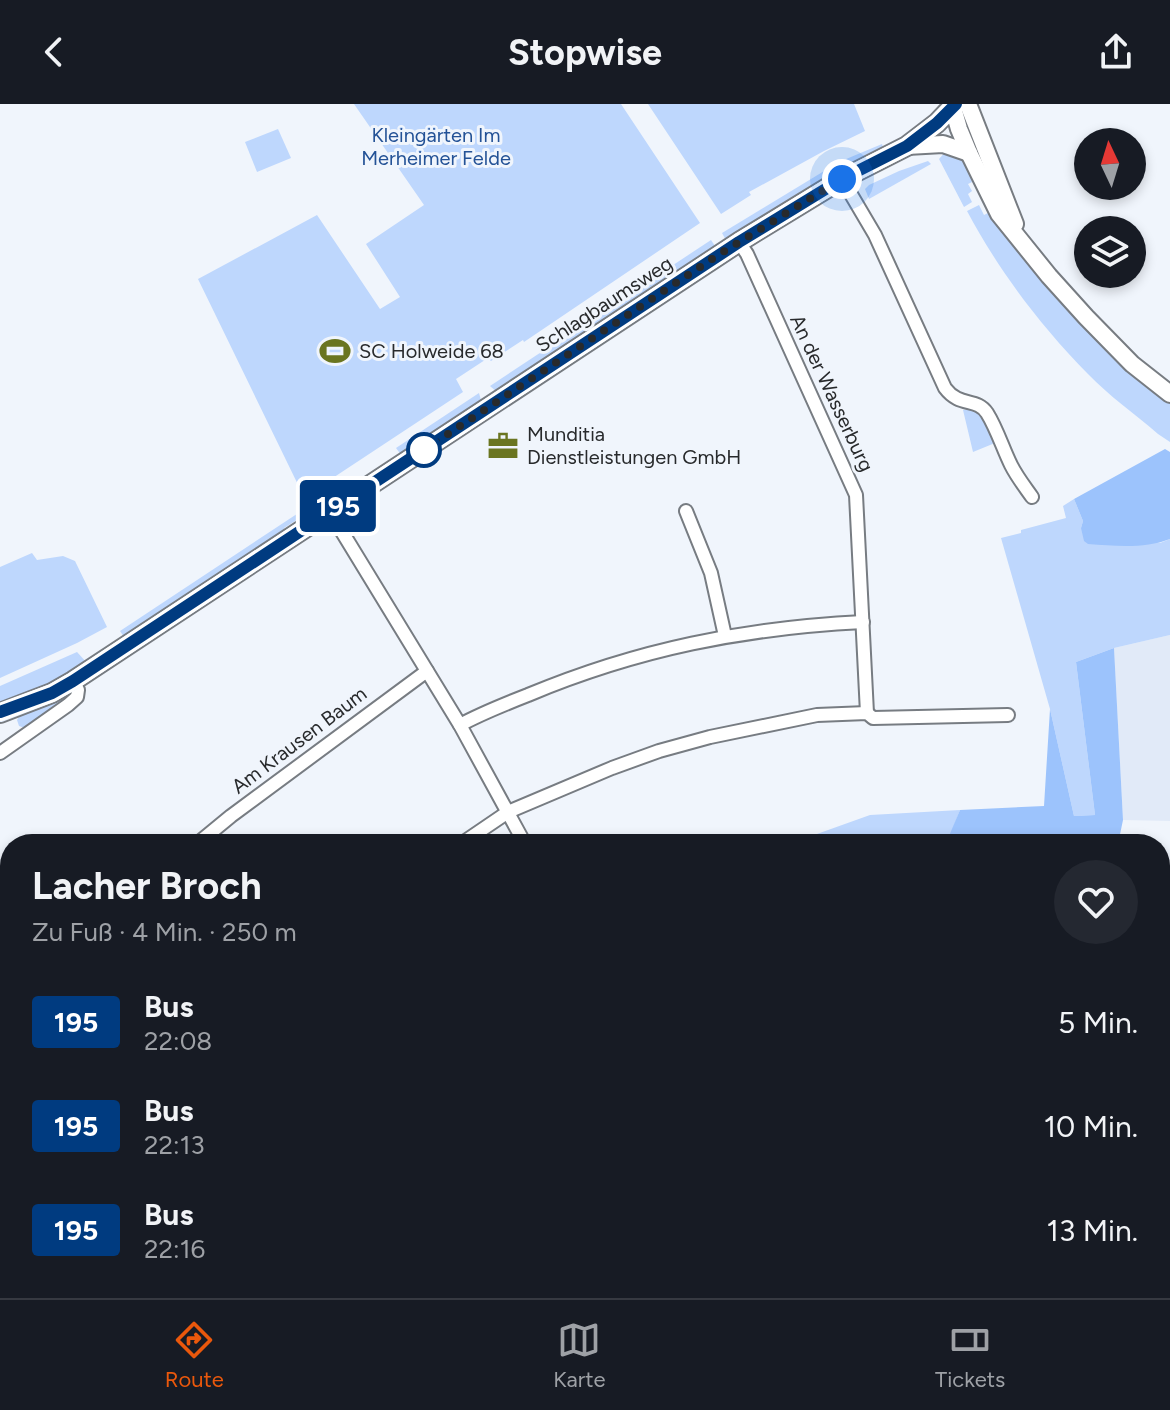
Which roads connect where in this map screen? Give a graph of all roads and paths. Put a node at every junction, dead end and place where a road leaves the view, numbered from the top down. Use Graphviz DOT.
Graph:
graph roads {
  1 [pos="957,105"];
  2 [pos="907,146"];
  3 [pos="969,153"];
  4 [pos="842,179"];
  5 [pos="1021,241"];
  6 [pos="739,242"];
  7 [pos="1170,394"];
  8 [pos="1032,497"];
  9 [pos="686,511"];
  10 [pos="330,512"];
  11 [pos="863,622"];
  12 [pos="725,636"];
  13 [pos="427,671"];
  14 [pos="73,681"];
  15 [pos="0,713"];
  16 [pos="867,713"];
  17 [pos="1008,715"];
  18 [pos="460,725"];
  19 [pos="0,753"];
  20 [pos="508,812"];
  21 [pos="209,834"];
  22 [pos="476,834"];
  23 [pos="520,834"];
  1 -- 2 [label="main road, Schlagbaumsweg"];
  1 -- 3 [label="street"];
  1 -- 5 [label="street"];
  2 -- 3 [label="street"];
  2 -- 4 [label="main road, Schlagbaumsweg"];
  3 -- 5 [label="street"];
  4 -- 6 [label="main road, Schlagbaumsweg"];
  4 -- 8 [label="street"];
  5 -- 7 [label="street"];
  6 -- 10 [label="main road, Schlagbaumsweg"];
  6 -- 11 [label="street, An der Wasserburg"];
  9 -- 12 [label="street"];
  10 -- 13 [label="street"];
  10 -- 14 [label="main road, Schlagbaumsweg"];
  11 -- 12 [label="street"];
  11 -- 16 [label="street, An der Wasserburg"];
  12 -- 18 [label="street"];
  13 -- 18 [label="street"];
  13 -- 21 [label="street, Am Krausen Baum"];
  14 -- 15 [label="main road, Schlagbaumsweg"];
  14 -- 19 [label="street"];
  16 -- 17 [label="street"];
  16 -- 20 [label="street"];
  18 -- 20 [label="street"];
  20 -- 22 [label="street"];
  20 -- 23 [label="street"];
}
